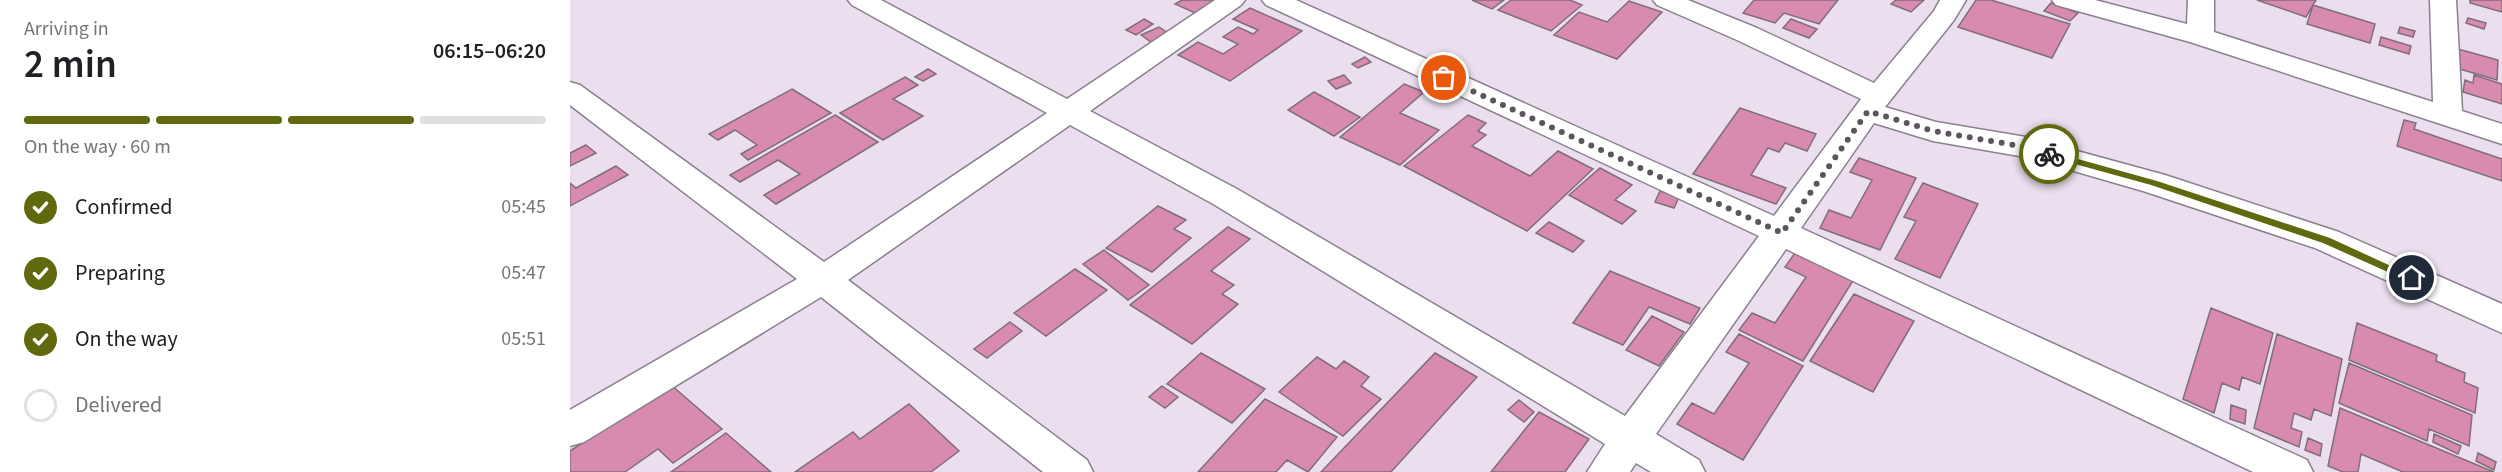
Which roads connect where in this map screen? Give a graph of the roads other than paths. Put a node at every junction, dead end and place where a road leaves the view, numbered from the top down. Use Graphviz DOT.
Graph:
graph roads {
  1 [pos="861,0"];
  2 [pos="1232,0"];
  3 [pos="1275,0"];
  4 [pos="1666,0"];
  5 [pos="1953,0"];
  6 [pos="2065,0"];
  7 [pos="2201,0"];
  8 [pos="2444,0"];
  9 [pos="2200,36"];
  10 [pos="570,91"];
  11 [pos="1873,103"];
  12 [pos="1066,112"];
  13 [pos="2448,116"];
  14 [pos="2502,134"];
  15 [pos="1782,233"];
  16 [pos="823,280"];
  17 [pos="2502,319"];
  18 [pos="570,430"];
  19 [pos="1629,439"];
  20 [pos="1073,472"];
  21 [pos="1607,472"];
  22 [pos="1685,472"];
  23 [pos="2294,472"];
  1 -- 12 [label="street"];
  2 -- 12 [label="street"];
  3 -- 15 [label="street"];
  4 -- 11 [label="street"];
  5 -- 11 [label="street"];
  6 -- 9 [label="street"];
  7 -- 9 [label="street"];
  8 -- 13 [label="street"];
  9 -- 13 [label="street"];
  10 -- 16 [label="street"];
  11 -- 15 [label="street"];
  11 -- 17 [label="street"];
  12 -- 16 [label="street"];
  12 -- 19 [label="street"];
  13 -- 14 [label="street"];
  15 -- 19 [label="street"];
  15 -- 23 [label="street"];
  16 -- 18 [label="street"];
  16 -- 20 [label="street"];
  19 -- 21 [label="street"];
  19 -- 22 [label="street"];
}
